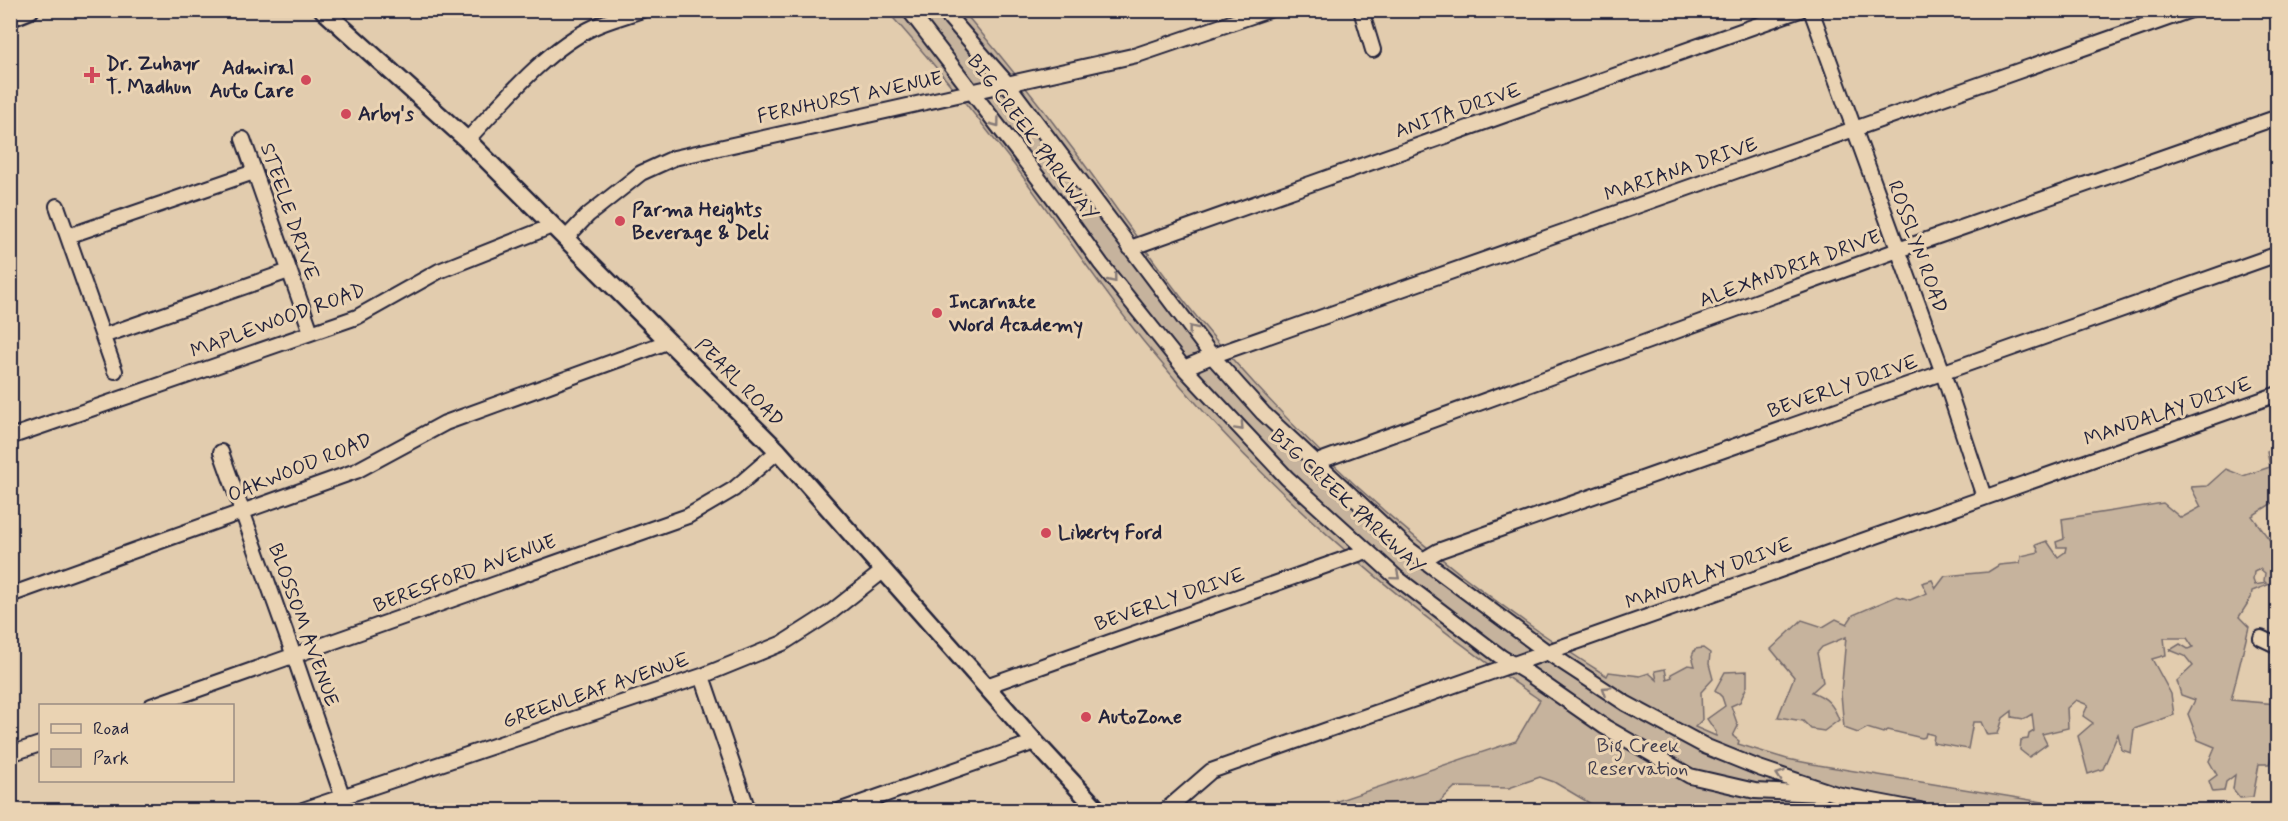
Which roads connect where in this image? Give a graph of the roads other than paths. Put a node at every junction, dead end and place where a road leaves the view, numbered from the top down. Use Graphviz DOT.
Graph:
graph roads {
  1 [pos="30,10"];
  2 [pos="323,10"];
  3 [pos="642,10"];
  4 [pos="909,10"];
  5 [pos="944,10"];
  6 [pos="1269,10"];
  7 [pos="1361,10"];
  8 [pos="1800,10"];
  9 [pos="1811,10"];
  10 [pos="2191,10"];
  11 [pos="10,18"];
  12 [pos="1373,50"];
  13 [pos="1006,82"];
  14 [pos="972,91"];
  15 [pos="2277,117"];
  16 [pos="1854,130"];
  17 [pos="243,140"];
  18 [pos="466,140"];
  19 [pos="254,172"];
  20 [pos="57,206"];
  21 [pos="552,226"];
  22 [pos="68,236"];
  23 [pos="566,238"];
  24 [pos="1130,248"];
  25 [pos="1898,250"];
  26 [pos="2277,254"];
  27 [pos="289,271"];
  28 [pos="311,332"];
  29 [pos="103,336"];
  30 [pos="667,342"];
  31 [pos="1212,356"];
  32 [pos="1184,368"];
  33 [pos="115,371"];
  34 [pos="1943,373"];
  35 [pos="2277,394"];
  36 [pos="10,437"];
  37 [pos="778,451"];
  38 [pos="221,452"];
  39 [pos="1317,462"];
  40 [pos="1984,497"];
  41 [pos="242,513"];
  42 [pos="1366,551"];
  43 [pos="1423,560"];
  44 [pos="883,571"];
  45 [pos="10,595"];
  46 [pos="2262,638"];
  47 [pos="2277,646"];
  48 [pos="1546,652"];
  49 [pos="294,656"];
  50 [pos="1513,664"];
  51 [pos="702,676"];
  52 [pos="986,686"];
  53 [pos="154,704"];
  54 [pos="1035,742"];
  55 [pos="39,744"];
  56 [pos="10,754"];
  57 [pos="1759,768"];
  58 [pos="1755,791"];
  59 [pos="1836,794"];
  60 [pos="343,797"];
  61 [pos="303,810"];
  62 [pos="347,810"];
  63 [pos="748,810"];
  64 [pos="841,810"];
  65 [pos="1098,810"];
  66 [pos="1166,810"];
  67 [pos="1920,810"];
  1 -- 11 [label="main road"];
  2 -- 18 [label="main road, PEARL ROAD"];
  3 -- 18 [label="street"];
  4 -- 14 [label="street, BIG CREEK PARKWAY"];
  5 -- 13 [label="street, BIG CREEK PARKWAY"];
  6 -- 13 [label="street, FERNHURST AVENUE"];
  7 -- 12 [label="street"];
  8 -- 24 [label="street, ANITA DRIVE"];
  9 -- 16 [label="street, ROSSLYN ROAD"];
  10 -- 16 [label="street, MARIANA DRIVE"];
  13 -- 14 [label="street, FERNHURST AVENUE"];
  13 -- 24 [label="street, BIG CREEK PARKWAY"];
  14 -- 23 [label="street, FERNHURST AVENUE"];
  14 -- 32 [label="street, BIG CREEK PARKWAY, one-way"];
  15 -- 25 [label="street, ALEXANDRIA DRIVE"];
  16 -- 25 [label="street, ROSSLYN ROAD"];
  16 -- 31 [label="street, MARIANA DRIVE"];
  17 -- 19 [label="street, STEELE DRIVE"];
  18 -- 21 [label="main road, PEARL ROAD"];
  19 -- 22 [label="street"];
  19 -- 27 [label="street, STEELE DRIVE"];
  20 -- 22 [label="street"];
  21 -- 23 [label="main road, PEARL ROAD"];
  21 -- 28 [label="street, MAPLEWOOD ROAD"];
  22 -- 29 [label="street"];
  23 -- 30 [label="main road, PEARL ROAD"];
  31 -- 24 [label="street, BIG CREEK PARKWAY, one-way"];
  25 -- 34 [label="street, ROSSLYN ROAD"];
  25 -- 39 [label="street, ALEXANDRIA DRIVE"];
  26 -- 34 [label="street, BEVERLY DRIVE"];
  27 -- 28 [label="street, STEELE DRIVE"];
  27 -- 29 [label="street"];
  28 -- 36 [label="street, MAPLEWOOD ROAD"];
  29 -- 33 [label="street"];
  30 -- 37 [label="main road, PEARL ROAD"];
  30 -- 41 [label="street, OAKWOOD ROAD"];
  31 -- 32 [label="street, MARIANA DRIVE"];
  31 -- 39 [label="street, BIG CREEK PARKWAY"];
  32 -- 42 [label="street, BIG CREEK PARKWAY, one-way"];
  34 -- 40 [label="street, ROSSLYN ROAD"];
  34 -- 43 [label="street, BEVERLY DRIVE"];
  35 -- 40 [label="street, MANDALAY DRIVE"];
  37 -- 44 [label="main road, PEARL ROAD"];
  37 -- 49 [label="street, BERESFORD AVENUE"];
  38 -- 41 [label="street, BLOSSOM AVENUE"];
  39 -- 43 [label="street, BIG CREEK PARKWAY"];
  40 -- 48 [label="street, MANDALAY DRIVE"];
  41 -- 45 [label="street, OAKWOOD ROAD"];
  41 -- 49 [label="street, BLOSSOM AVENUE"];
  42 -- 50 [label="street, BIG CREEK PARKWAY, one-way"];
  42 -- 52 [label="street, BEVERLY DRIVE"];
  43 -- 48 [label="street, BIG CREEK PARKWAY"];
  44 -- 51 [label="street, GREENLEAF AVENUE"];
  44 -- 52 [label="main road, PEARL ROAD"];
  46 -- 47 [label="street"];
  48 -- 50 [label="street, MANDALAY DRIVE"];
  57 -- 48 [label="street, BIG CREEK PARKWAY, one-way"];
  49 -- 53 [label="street, BERESFORD AVENUE"];
  49 -- 60 [label="street, BLOSSOM AVENUE"];
  50 -- 58 [label="street, BIG CREEK PARKWAY"];
  50 -- 66 [label="street, MANDALAY DRIVE"];
  51 -- 60 [label="street, GREENLEAF AVENUE"];
  51 -- 63 [label="street"];
  52 -- 54 [label="main road, PEARL ROAD"];
  54 -- 64 [label="street"];
  54 -- 65 [label="main road, PEARL ROAD"];
  55 -- 56 [label="street"];
  57 -- 58 [label="street"];
  59 -- 57 [label="street, BIG CREEK PARKWAY, one-way"];
  58 -- 59 [label="street, BIG CREEK PARKWAY"];
  59 -- 67 [label="street, BIG CREEK PARKWAY"];
  60 -- 61 [label="street, GREENLEAF AVENUE"];
  60 -- 62 [label="street, BLOSSOM AVENUE"];
}
